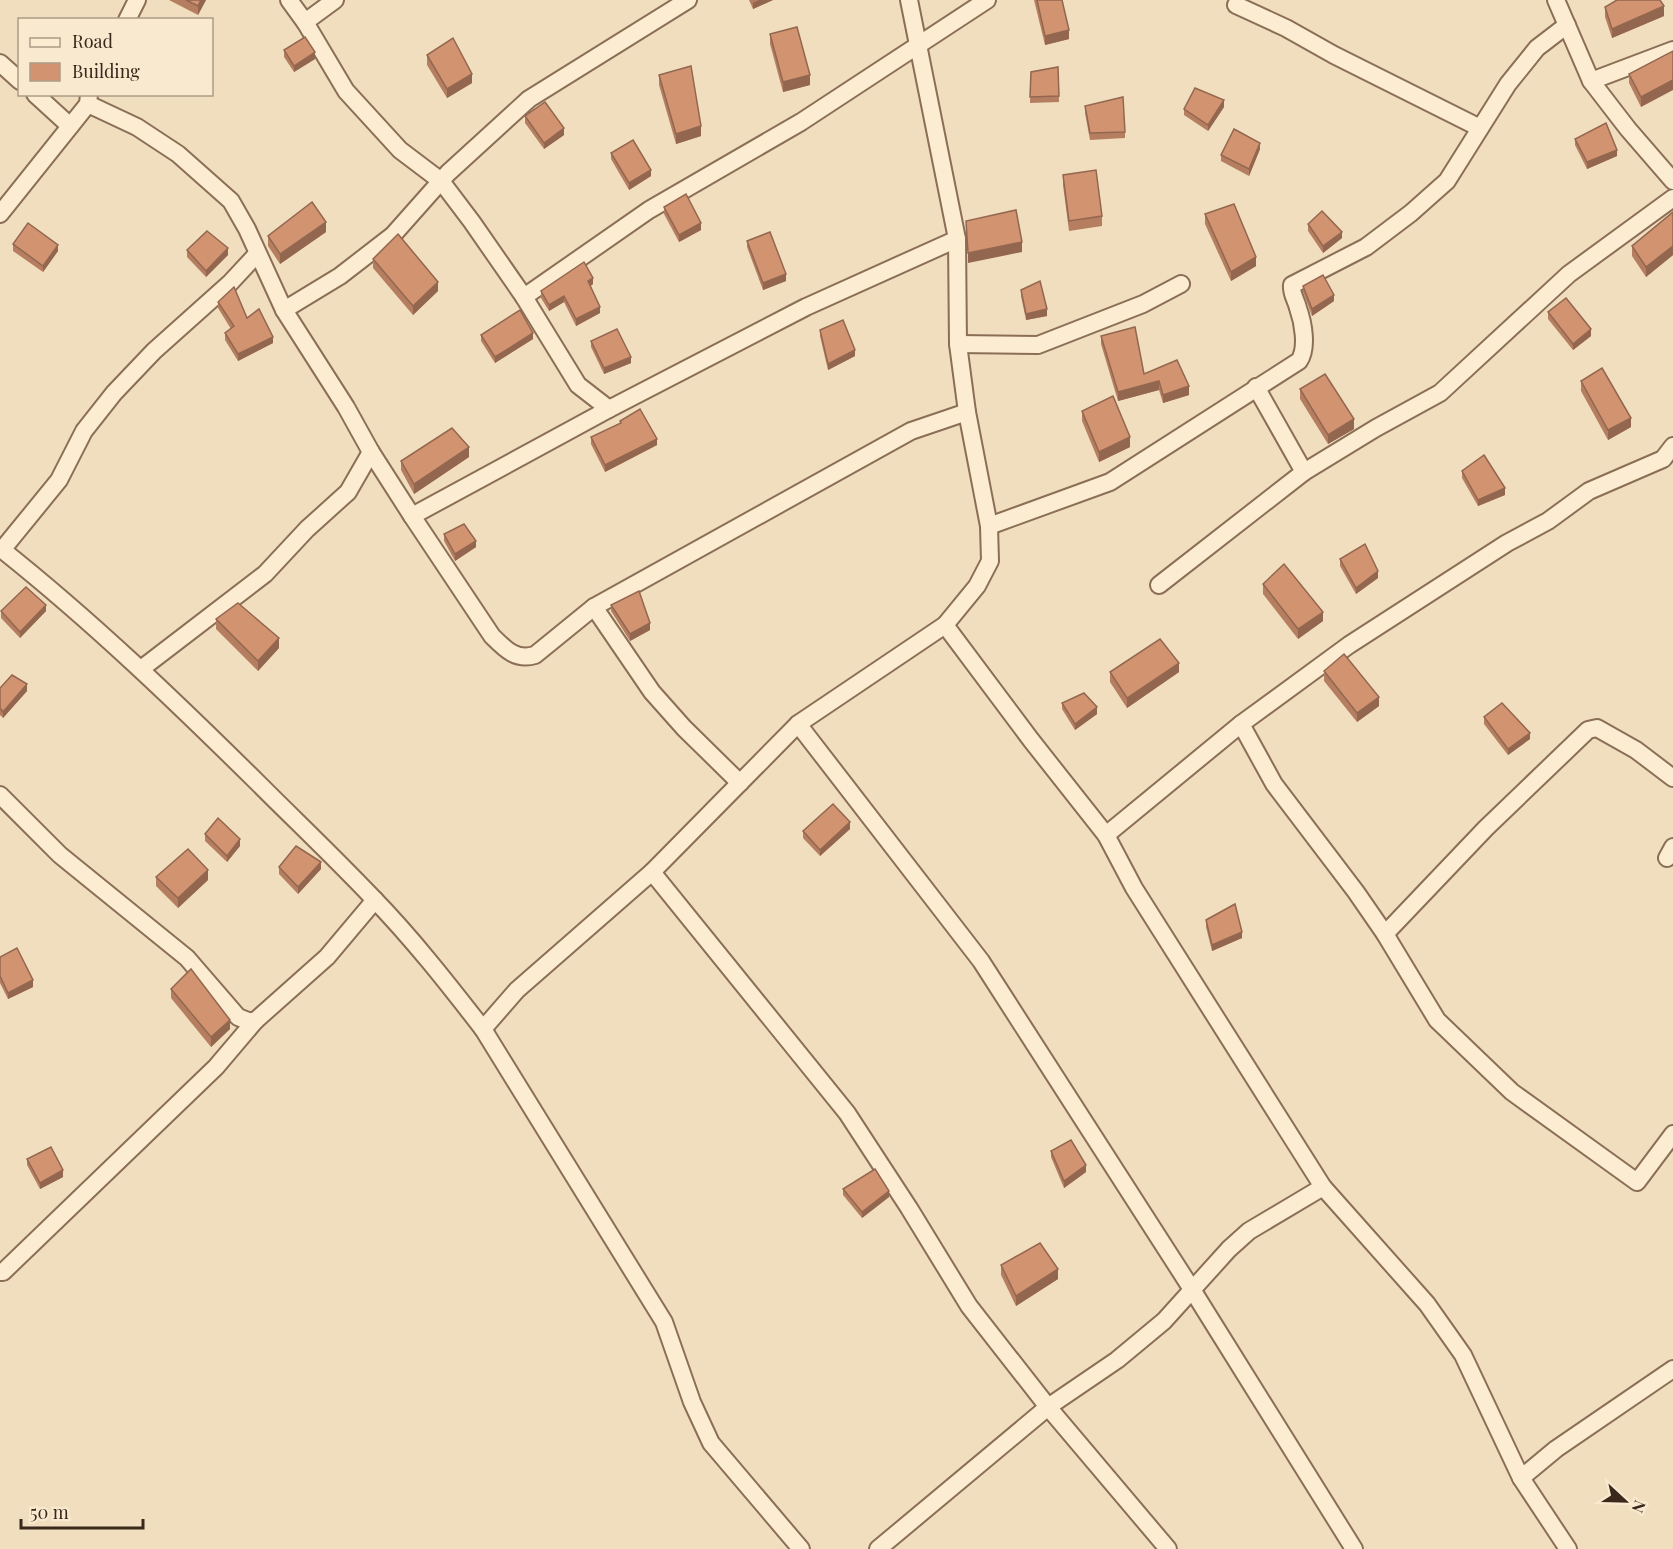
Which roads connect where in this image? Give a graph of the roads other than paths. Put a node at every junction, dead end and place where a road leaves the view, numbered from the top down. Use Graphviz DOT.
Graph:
graph roads {
  1 [pos="137,0"];
  2 [pos="289,0"];
  3 [pos="335,0"];
  4 [pos="688,0"];
  5 [pos="909,0"];
  6 [pos="987,0"];
  7 [pos="1556,0"];
  8 [pos="1236,5"];
  9 [pos="128,18"];
  10 [pos="305,22"];
  11 [pos="1567,26"];
  12 [pos="916,45"];
  13 [pos="1673,50"];
  14 [pos="0,63"];
  15 [pos="18,79"];
  16 [pos="1591,81"];
  17 [pos="37,96"];
  18 [pos="88,99"];
  19 [pos="70,126"];
  20 [pos="1480,128"];
  21 [pos="441,181"];
  22 [pos="1673,181"];
  23 [pos="1673,198"];
  24 [pos="0,214"];
  25 [pos="957,239"];
  26 [pos="257,254"];
  27 [pos="1181,284"];
  28 [pos="524,297"];
  29 [pos="284,310"];
  30 [pos="958,344"];
  31 [pos="1256,387"];
  32 [pos="609,409"];
  33 [pos="967,412"];
  34 [pos="1673,446"];
  35 [pos="371,452"];
  36 [pos="1304,472"];
  37 [pos="412,516"];
  38 [pos="989,526"];
  39 [pos="1,549"];
  40 [pos="1159,585"];
  41 [pos="594,607"];
  42 [pos="945,625"];
  43 [pos="141,669"];
  44 [pos="798,724"];
  45 [pos="1241,724"];
  46 [pos="1673,778"];
  47 [pos="740,783"];
  48 [pos="0,795"];
  49 [pos="1106,835"];
  50 [pos="652,872"];
  51 [pos="375,900"];
  52 [pos="1385,934"];
  53 [pos="255,1021"];
  54 [pos="483,1029"];
  55 [pos="1673,1134"];
  56 [pos="1323,1188"];
  57 [pos="0,1272"];
  58 [pos="1193,1291"];
  59 [pos="1673,1369"];
  60 [pos="1048,1407"];
  61 [pos="1521,1478"];
  62 [pos="801,1549"];
  63 [pos="878,1549"];
  64 [pos="1168,1549"];
  65 [pos="1354,1549"];
  66 [pos="1568,1549"];
  1 -- 9 [label="street"];
  2 -- 10 [label="street"];
  3 -- 10 [label="street"];
  4 -- 21 [label="street"];
  5 -- 12 [label="street"];
  6 -- 12 [label="street"];
  7 -- 11 [label="street"];
  8 -- 20 [label="street"];
  10 -- 21 [label="street"];
  11 -- 16 [label="street"];
  11 -- 20 [label="street"];
  12 -- 25 [label="street"];
  12 -- 28 [label="street"];
  13 -- 16 [label="street"];
  14 -- 15 [label="street"];
  16 -- 22 [label="street"];
  17 -- 19 [label="street"];
  18 -- 19 [label="street"];
  18 -- 26 [label="street"];
  19 -- 24 [label="street"];
  20 -- 31 [label="street"];
  21 -- 28 [label="street"];
  21 -- 29 [label="street"];
  23 -- 36 [label="street"];
  25 -- 30 [label="street"];
  25 -- 32 [label="street"];
  26 -- 29 [label="street"];
  26 -- 39 [label="street"];
  27 -- 30 [label="street"];
  28 -- 32 [label="street"];
  29 -- 35 [label="street"];
  30 -- 33 [label="street"];
  31 -- 36 [label="street"];
  31 -- 38 [label="street"];
  32 -- 37 [label="street"];
  33 -- 38 [label="street"];
  33 -- 41 [label="street"];
  34 -- 45 [label="street"];
  35 -- 37 [label="street"];
  35 -- 43 [label="street"];
  36 -- 40 [label="street"];
  37 -- 41 [label="street"];
  38 -- 42 [label="street"];
  39 -- 43 [label="street"];
  41 -- 47 [label="street"];
  42 -- 44 [label="street"];
  42 -- 49 [label="street"];
  43 -- 51 [label="street"];
  44 -- 47 [label="street"];
  44 -- 58 [label="street"];
  45 -- 49 [label="street"];
  45 -- 52 [label="street"];
  46 -- 52 [label="street"];
  47 -- 50 [label="street"];
  48 -- 53 [label="street"];
  49 -- 56 [label="street"];
  50 -- 54 [label="street"];
  50 -- 60 [label="street"];
  51 -- 53 [label="street"];
  51 -- 54 [label="street"];
  52 -- 55 [label="street"];
  53 -- 57 [label="street"];
  54 -- 62 [label="street"];
  56 -- 58 [label="street"];
  56 -- 61 [label="street"];
  58 -- 60 [label="street"];
  58 -- 65 [label="street"];
  59 -- 61 [label="street"];
  60 -- 63 [label="street"];
  60 -- 64 [label="street"];
  61 -- 66 [label="street"];
}
